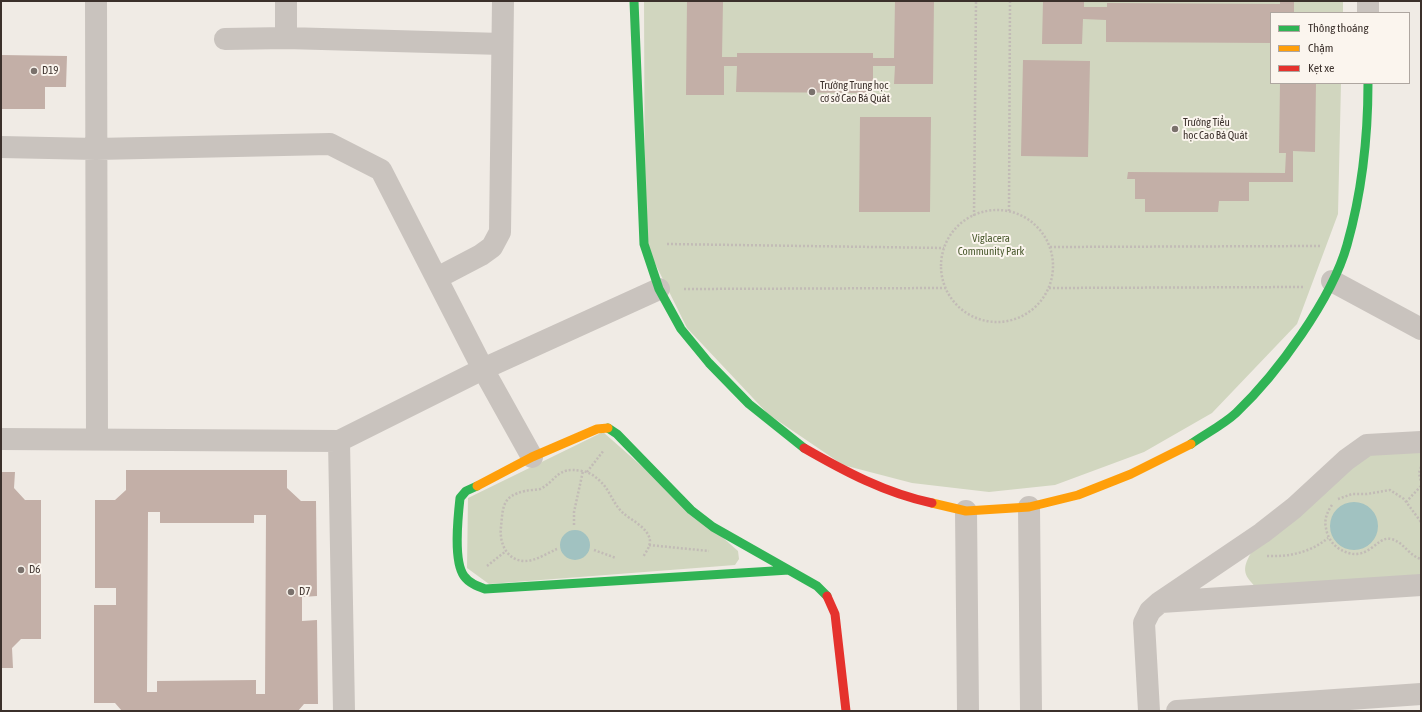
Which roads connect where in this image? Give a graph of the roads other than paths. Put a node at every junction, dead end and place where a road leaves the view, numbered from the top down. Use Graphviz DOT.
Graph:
graph roads {
  1 [pos="96,1"];
  2 [pos="286,1"];
  3 [pos="503,1"];
  4 [pos="634,1"];
  5 [pos="1368,1"];
  6 [pos="1368,12"];
  7 [pos="286,38"];
  8 [pos="226,39"];
  9 [pos="502,44"];
  10 [pos="1368,84"];
  11 [pos="1,147"];
  12 [pos="96,149"];
  13 [pos="437,278"];
  14 [pos="1330,284"];
  15 [pos="659,289"];
  16 [pos="1421,329"];
  17 [pos="483,369"];
  18 [pos="1,439"];
  19 [pos="97,440"];
  20 [pos="339,441"];
  21 [pos="1421,442"];
  22 [pos="532,457"];
  23 [pos="1029,507"];
  24 [pos="966,511"];
  25 [pos="789,570"];
  26 [pos="1421,585"];
  27 [pos="1160,602"];
  28 [pos="1421,694"];
  29 [pos="1327,706"];
  30 [pos="344,711"];
  31 [pos="846,711"];
  32 [pos="968,711"];
  33 [pos="1031,711"];
  34 [pos="1149,711"];
  35 [pos="1178,711"];
  1 -- 12 [label="street"];
  2 -- 7 [label="street"];
  3 -- 9 [label="street"];
  4 -- 15 [label="street"];
  5 -- 6 [label="street"];
  7 -- 8 [label="street"];
  7 -- 9 [label="street"];
  9 -- 13 [label="street"];
  10 -- 14 [label="street"];
  11 -- 12 [label="street"];
  12 -- 13 [label="street"];
  12 -- 19 [label="street"];
  13 -- 17 [label="street"];
  14 -- 16 [label="street"];
  14 -- 23 [label="street"];
  15 -- 17 [label="street"];
  15 -- 24 [label="street"];
  17 -- 20 [label="street"];
  17 -- 22 [label="street"];
  18 -- 19 [label="street"];
  19 -- 20 [label="street"];
  20 -- 30 [label="street"];
  21 -- 27 [label="street"];
  22 -- 25 [label="street"];
  22 -- 25 [label="street"];
  23 -- 24 [label="street"];
  23 -- 33 [label="street"];
  24 -- 32 [label="street"];
  25 -- 31 [label="street"];
  26 -- 27 [label="street"];
  27 -- 34 [label="street"];
  28 -- 29 [label="street"];
  29 -- 35 [label="street"];
}
